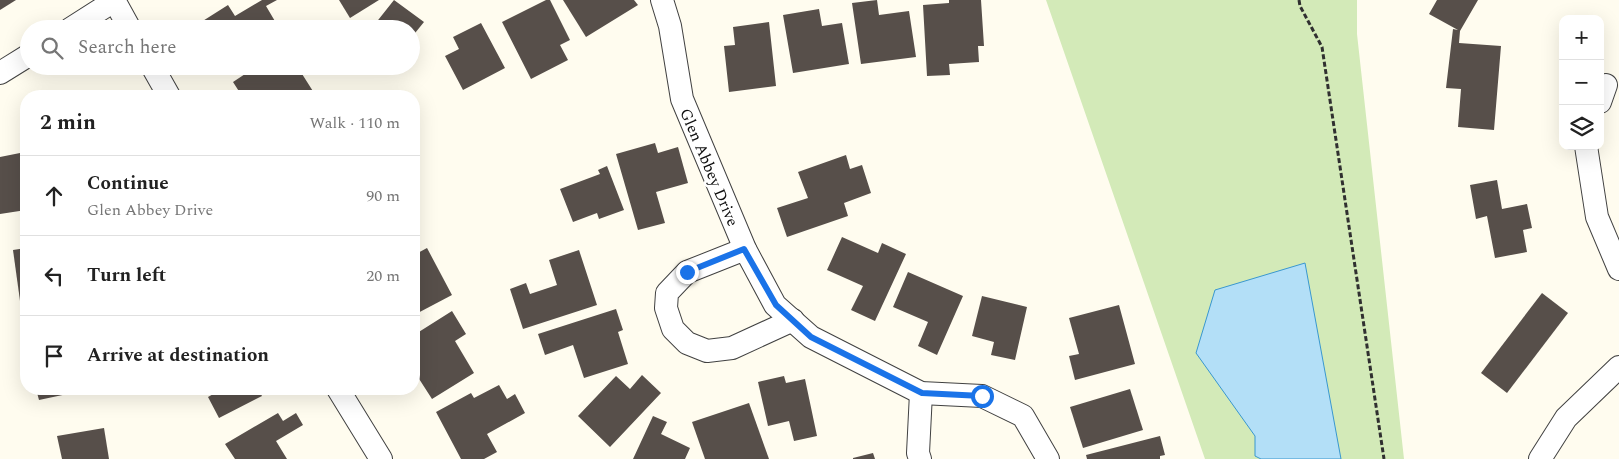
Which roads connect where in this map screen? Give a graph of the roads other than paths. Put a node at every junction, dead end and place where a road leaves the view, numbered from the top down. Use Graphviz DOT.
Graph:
graph roads {
  1 [pos="114,0"];
  2 [pos="662,0"];
  3 [pos="84,20"];
  4 [pos="125,20"];
  5 [pos="20,61"];
  6 [pos="0,73"];
  7 [pos="157,75"];
  8 [pos="166,90"];
  9 [pos="1587,150"];
  10 [pos="744,249"];
  11 [pos="1619,269"];
  12 [pos="792,320"];
  13 [pos="1619,367"];
  14 [pos="922,393"];
  15 [pos="342,395"];
  16 [pos="381,459"];
  17 [pos="920,459"];
  18 [pos="1048,459"];
  19 [pos="1540,459"];
  1 -- 3 [label="street"];
  1 -- 4 [label="street"];
  2 -- 10 [label="street, Glen Abbey Drive"];
  5 -- 6 [label="street"];
  7 -- 8 [label="street"];
  9 -- 11 [label="street"];
  10 -- 12 [label="street, Glen Abbey Drive"];
  10 -- 12 [label="street"];
  12 -- 14 [label="street, Glen Abbey Drive"];
  13 -- 19 [label="street"];
  14 -- 17 [label="street"];
  14 -- 18 [label="street, Glen Abbey Drive"];
  15 -- 16 [label="street"];
}
